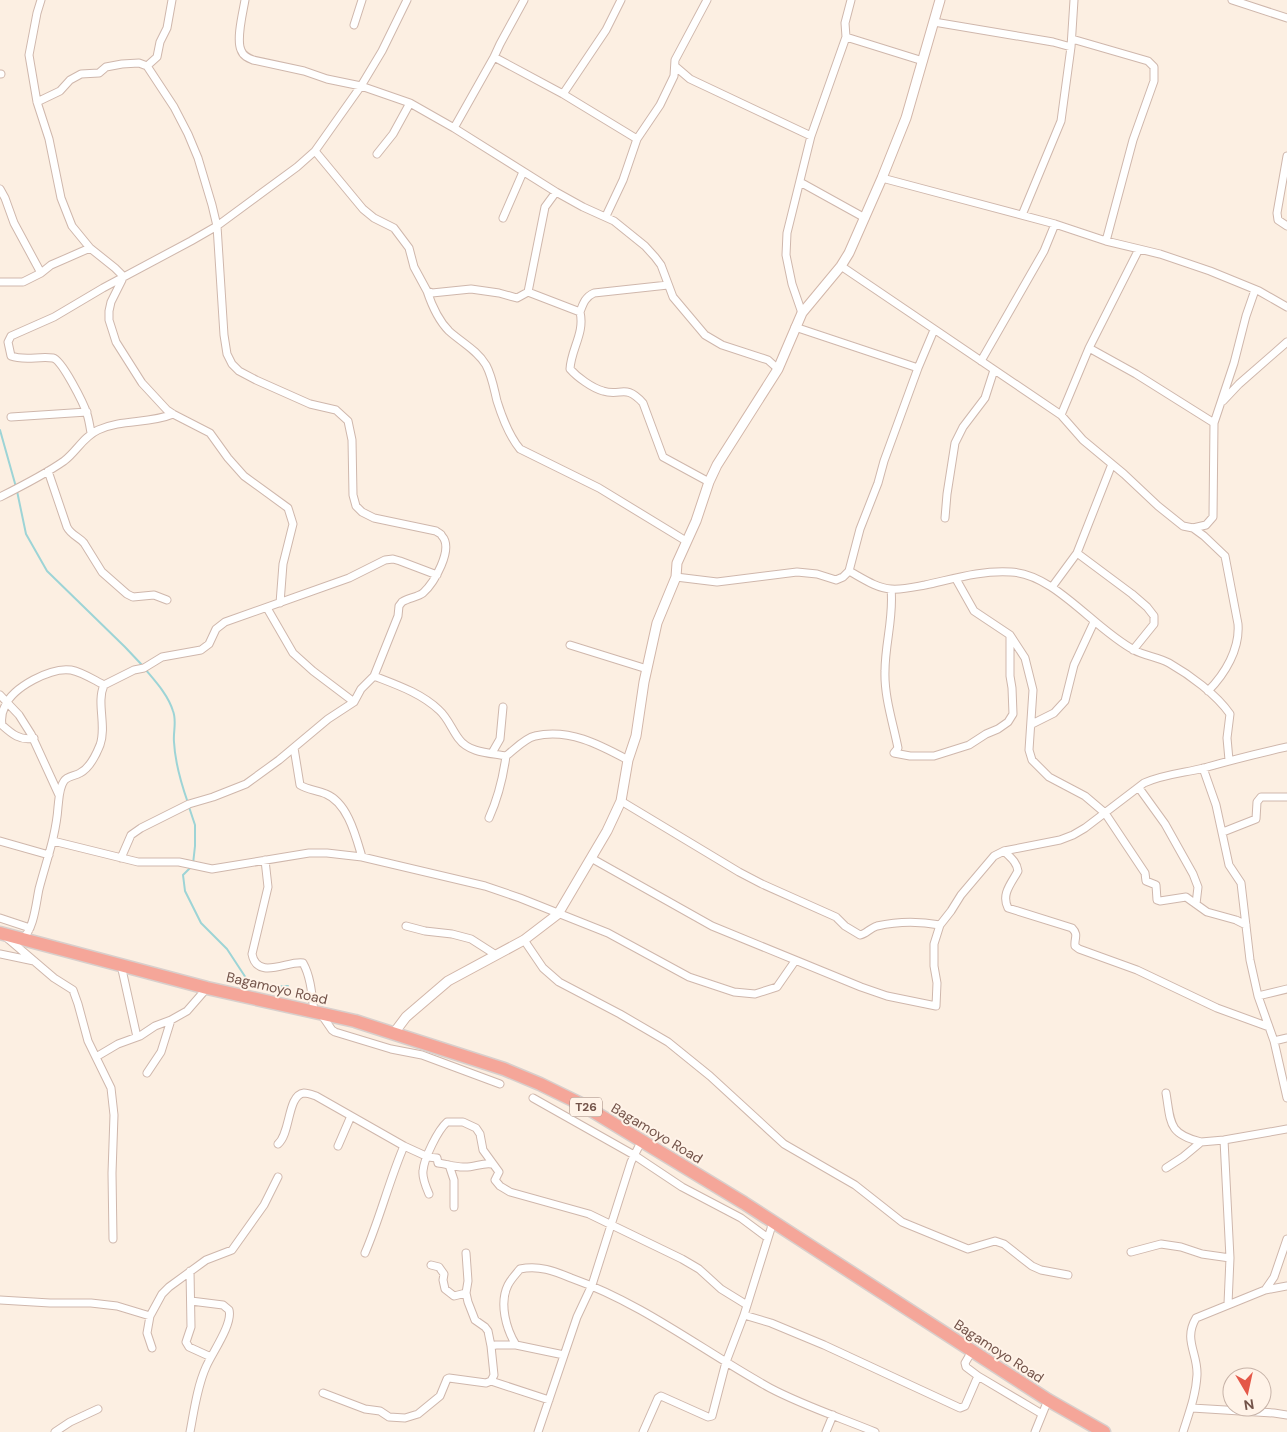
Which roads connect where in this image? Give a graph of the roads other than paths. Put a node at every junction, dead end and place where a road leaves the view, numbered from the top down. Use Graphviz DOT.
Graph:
graph roads {
  1 [pos="41,0"];
  2 [pos="172,0"];
  3 [pos="245,0"];
  4 [pos="362,0"];
  5 [pos="407,0"];
  6 [pos="524,0"];
  7 [pos="621,0"];
  8 [pos="707,0"];
  9 [pos="851,0"];
  10 [pos="940,0"];
  11 [pos="1074,0"];
  12 [pos="1232,0"];
  13 [pos="1287,18"];
  14 [pos="934,22"];
  15 [pos="354,24"];
  16 [pos="846,37"];
  17 [pos="1071,43"];
  18 [pos="494,58"];
  19 [pos="923,61"];
  20 [pos="147,66"];
  21 [pos="676,67"];
  22 [pos="361,86"];
  23 [pos="562,94"];
  24 [pos="37,102"];
  25 [pos="410,103"];
  26 [pos="454,128"];
  27 [pos="811,136"];
  28 [pos="637,139"];
  29 [pos="315,152"];
  30 [pos="378,154"];
  31 [pos="1287,156"];
  32 [pos="523,172"];
  33 [pos="882,178"];
  34 [pos="800,182"];
  35 [pos="0,189"];
  36 [pos="556,192"];
  37 [pos="606,216"];
  38 [pos="1022,216"];
  39 [pos="503,218"];
  40 [pos="865,218"];
  41 [pos="1055,224"];
  42 [pos="216,226"];
  43 [pos="1287,226"];
  44 [pos="1106,241"];
  45 [pos="90,248"];
  46 [pos="1139,249"];
  47 [pos="841,266"];
  48 [pos="41,273"];
  49 [pos="122,277"];
  50 [pos="0,282"];
  51 [pos="668,285"];
  52 [pos="1255,290"];
  53 [pos="427,291"];
  54 [pos="528,292"];
  55 [pos="1287,307"];
  56 [pos="580,312"];
  57 [pos="802,313"];
  58 [pos="795,328"];
  59 [pos="934,330"];
  60 [pos="1287,342"];
  61 [pos="1089,348"];
  62 [pos="981,361"];
  63 [pos="918,368"];
  64 [pos="778,369"];
  65 [pos="994,370"];
  66 [pos="1221,402"];
  67 [pos="86,412"];
  68 [pos="174,414"];
  69 [pos="1061,415"];
  70 [pos="11,417"];
  71 [pos="1214,423"];
  72 [pos="91,433"];
  73 [pos="1112,464"];
  74 [pos="48,471"];
  75 [pos="709,482"];
  76 [pos="0,497"];
  77 [pos="945,518"];
  78 [pos="1193,528"];
  79 [pos="686,541"];
  80 [pos="1077,553"];
  81 [pos="849,571"];
  82 [pos="437,575"];
  83 [pos="676,578"];
  84 [pos="956,579"];
  85 [pos="1052,587"];
  86 [pos="891,589"];
  87 [pos="167,600"];
  88 [pos="280,603"];
  89 [pos="267,608"];
  90 [pos="1094,622"];
  91 [pos="1010,635"];
  92 [pos="570,645"];
  93 [pos="1133,650"];
  94 [pos="647,669"];
  95 [pos="374,676"];
  96 [pos="104,685"];
  97 [pos="1208,691"];
  98 [pos="0,695"];
  99 [pos="354,702"];
  100 [pos="6,703"];
  101 [pos="503,707"];
  102 [pos="1032,724"];
  103 [pos="1,725"];
  104 [pos="34,738"];
  105 [pos="1287,747"];
  106 [pos="294,748"];
  107 [pos="492,753"];
  108 [pos="506,756"];
  109 [pos="628,760"];
  110 [pos="1229,760"];
  111 [pos="1203,768"];
  112 [pos="1139,788"];
  113 [pos="59,795"];
  114 [pos="1287,797"];
  115 [pos="621,801"];
  116 [pos="1105,813"];
  117 [pos="489,818"];
  118 [pos="1223,832"];
  119 [pos="0,841"];
  120 [pos="53,841"];
  121 [pos="1004,851"];
  122 [pos="49,855"];
  123 [pos="362,857"];
  124 [pos="121,858"];
  125 [pos="591,858"];
  126 [pos="265,860"];
  127 [pos="1196,904"];
  128 [pos="558,914"];
  129 [pos="0,918"];
  130 [pos="940,925"];
  131 [pos="1246,925"];
  132 [pos="406,926"];
  133 [pos="30,928"];
  134 [pos="1,933"];
  135 [pos="22,939"];
  136 [pos="524,940"];
  137 [pos="0,954"];
  138 [pos="496,954"];
  139 [pos="795,961"];
  140 [pos="36,962"];
  141 [pos="121,966"];
  142 [pos="207,988"];
  143 [pos="1287,989"];
  144 [pos="1258,996"];
  145 [pos="318,1013"];
  146 [pos="171,1020"];
  147 [pos="1269,1027"];
  148 [pos="394,1033"];
  149 [pos="137,1038"];
  150 [pos="1287,1038"];
  151 [pos="1274,1041"];
  152 [pos="423,1049"];
  153 [pos="96,1057"];
  154 [pos="147,1073"];
  155 [pos="500,1084"];
  156 [pos="1166,1093"];
  157 [pos="534,1098"];
  158 [pos="1287,1098"];
  159 [pos="351,1116"];
  160 [pos="1287,1129"];
  161 [pos="1224,1140"];
  162 [pos="641,1142"];
  163 [pos="1201,1142"];
  164 [pos="278,1144"];
  165 [pos="338,1146"];
  166 [pos="404,1146"];
  167 [pos="634,1156"];
  168 [pos="428,1157"];
  169 [pos="492,1164"];
  170 [pos="449,1165"];
  171 [pos="1166,1168"];
  172 [pos="278,1177"];
  173 [pos="429,1194"];
  174 [pos="454,1207"];
  175 [pos="774,1222"];
  176 [pos="610,1225"];
  177 [pos="768,1238"];
  178 [pos="1287,1238"];
  179 [pos="113,1239"];
  180 [pos="466,1252"];
  181 [pos="1131,1252"];
  182 [pos="365,1253"];
  183 [pos="1230,1258"];
  184 [pos="431,1265"];
  185 [pos="190,1272"];
  186 [pos="1068,1275"];
  187 [pos="592,1285"];
  188 [pos="1287,1286"];
  189 [pos="1265,1290"];
  190 [pos="466,1293"];
  191 [pos="0,1300"];
  192 [pos="191,1302"];
  193 [pos="1228,1304"];
  194 [pos="747,1305"];
  195 [pos="744,1315"];
  196 [pos="150,1316"];
  197 [pos="516,1345"];
  198 [pos="491,1346"];
  199 [pos="152,1348"];
  200 [pos="972,1351"];
  201 [pos="564,1355"];
  202 [pos="211,1356"];
  203 [pos="726,1362"];
  204 [pos="978,1376"];
  205 [pos="491,1382"];
  206 [pos="323,1394"];
  207 [pos="549,1400"];
  208 [pos="1048,1400"];
  209 [pos="1192,1408"];
  210 [pos="98,1409"];
  211 [pos="1042,1414"];
  212 [pos="1287,1415"];
  213 [pos="834,1416"];
  214 [pos="55,1432"];
  215 [pos="190,1432"];
  216 [pos="538,1432"];
  217 [pos="643,1432"];
  218 [pos="826,1432"];
  219 [pos="875,1432"];
  220 [pos="1035,1432"];
  221 [pos="1104,1432"];
  222 [pos="1183,1432"];
  1 -- 24 [label="street"];
  2 -- 20 [label="street"];
  3 -- 22 [label="street"];
  4 -- 15 [label="street"];
  5 -- 22 [label="street"];
  6 -- 18 [label="street"];
  7 -- 23 [label="street"];
  8 -- 21 [label="street"];
  9 -- 16 [label="street"];
  10 -- 14 [label="street"];
  11 -- 17 [label="street"];
  12 -- 13 [label="street"];
  14 -- 17 [label="street"];
  14 -- 19 [label="street"];
  16 -- 19 [label="street"];
  16 -- 27 [label="street"];
  17 -- 38 [label="street"];
  17 -- 44 [label="street"];
  18 -- 23 [label="street"];
  18 -- 26 [label="street"];
  19 -- 33 [label="street"];
  20 -- 24 [label="street"];
  20 -- 42 [label="street"];
  21 -- 27 [label="street"];
  21 -- 28 [label="street"];
  22 -- 25 [label="street"];
  22 -- 29 [label="street"];
  23 -- 28 [label="street"];
  24 -- 45 [label="street"];
  25 -- 26 [label="street"];
  25 -- 30 [label="street"];
  26 -- 32 [label="street"];
  27 -- 34 [label="street"];
  28 -- 37 [label="street"];
  29 -- 42 [label="street"];
  29 -- 53 [label="street"];
  31 -- 43 [label="street"];
  32 -- 36 [label="street"];
  32 -- 39 [label="street"];
  33 -- 38 [label="street"];
  33 -- 40 [label="street"];
  34 -- 40 [label="street"];
  34 -- 57 [label="street"];
  35 -- 48 [label="street"];
  36 -- 37 [label="street"];
  36 -- 54 [label="street"];
  37 -- 51 [label="street"];
  38 -- 41 [label="street"];
  40 -- 47 [label="street"];
  41 -- 44 [label="street"];
  41 -- 62 [label="street"];
  42 -- 49 [label="street"];
  42 -- 82 [label="street"];
  44 -- 46 [label="street"];
  45 -- 48 [label="street"];
  45 -- 49 [label="street"];
  46 -- 52 [label="street"];
  46 -- 61 [label="street"];
  47 -- 57 [label="street"];
  47 -- 59 [label="street"];
  48 -- 50 [label="street"];
  49 -- 67 [label="street"];
  49 -- 68 [label="street"];
  51 -- 56 [label="street"];
  51 -- 64 [label="street"];
  52 -- 55 [label="street"];
  52 -- 66 [label="street"];
  53 -- 54 [label="street"];
  53 -- 79 [label="street"];
  54 -- 56 [label="street"];
  56 -- 75 [label="street"];
  57 -- 58 [label="street"];
  58 -- 63 [label="street"];
  58 -- 64 [label="street"];
  59 -- 62 [label="street"];
  59 -- 63 [label="street"];
  60 -- 66 [label="street"];
  61 -- 69 [label="street"];
  61 -- 71 [label="street"];
  62 -- 65 [label="street"];
  63 -- 81 [label="street"];
  64 -- 75 [label="street"];
  65 -- 69 [label="street"];
  65 -- 77 [label="street"];
  66 -- 71 [label="street"];
  67 -- 70 [label="street"];
  67 -- 72 [label="street"];
  68 -- 72 [label="street"];
  68 -- 88 [label="street"];
  69 -- 73 [label="street"];
  71 -- 78 [label="street"];
  72 -- 74 [label="street"];
  73 -- 78 [label="street"];
  73 -- 80 [label="street"];
  74 -- 76 [label="street"];
  74 -- 87 [label="street"];
  75 -- 79 [label="street"];
  78 -- 97 [label="street"];
  79 -- 83 [label="street"];
  80 -- 85 [label="street"];
  80 -- 93 [label="street"];
  81 -- 83 [label="street"];
  81 -- 86 [label="street"];
  82 -- 88 [label="street"];
  82 -- 95 [label="street"];
  83 -- 94 [label="street"];
  84 -- 85 [label="street"];
  84 -- 86 [label="street"];
  84 -- 91 [label="street"];
  85 -- 90 [label="street"];
  86 -- 91 [label="street"];
  88 -- 89 [label="street"];
  89 -- 96 [label="street"];
  89 -- 99 [label="street"];
  90 -- 93 [label="street"];
  90 -- 102 [label="street"];
  91 -- 102 [label="street"];
  92 -- 94 [label="street"];
  93 -- 97 [label="street"];
  94 -- 109 [label="street"];
  95 -- 99 [label="street"];
  95 -- 107 [label="street"];
  96 -- 100 [label="street"];
  96 -- 113 [label="street"];
  97 -- 110 [label="street"];
  98 -- 100 [label="street"];
  99 -- 106 [label="street"];
  100 -- 103 [label="street"];
  100 -- 104 [label="street"];
  101 -- 107 [label="street"];
  102 -- 116 [label="street"];
  103 -- 104 [label="street"];
  104 -- 113 [label="street"];
  105 -- 110 [label="street"];
  106 -- 123 [label="street"];
  106 -- 124 [label="street"];
  107 -- 108 [label="street"];
  108 -- 109 [label="street"];
  108 -- 117 [label="street"];
  109 -- 115 [label="street"];
  110 -- 111 [label="street"];
  111 -- 112 [label="street"];
  111 -- 118 [label="street"];
  112 -- 116 [label="street"];
  112 -- 127 [label="street"];
  113 -- 120 [label="street"];
  114 -- 118 [label="street"];
  115 -- 125 [label="street"];
  115 -- 130 [label="street"];
  116 -- 121 [label="street"];
  116 -- 127 [label="street"];
  118 -- 131 [label="street"];
  119 -- 122 [label="street"];
  120 -- 122 [label="street"];
  120 -- 124 [label="street"];
  121 -- 130 [label="street"];
  121 -- 147 [label="street"];
  122 -- 133 [label="street"];
  123 -- 126 [label="street"];
  123 -- 128 [label="street"];
  124 -- 126 [label="street"];
  125 -- 128 [label="street"];
  125 -- 139 [label="street"];
  126 -- 145 [label="street"];
  127 -- 131 [label="street"];
  128 -- 136 [label="street"];
  128 -- 139 [label="street"];
  129 -- 133 [label="street"];
  130 -- 139 [label="street"];
  131 -- 144 [label="street"];
  132 -- 138 [label="street"];
  133 -- 135 [label="street"];
  134 -- 135 [label="highway, Bagamoyo Road / T26"];
  134 -- 140 [label="street"];
  135 -- 141 [label="highway, Bagamoyo Road / T26"];
  136 -- 138 [label="street"];
  136 -- 186 [label="street"];
  137 -- 140 [label="street"];
  138 -- 148 [label="street"];
  140 -- 153 [label="street"];
  141 -- 142 [label="highway, Bagamoyo Road / T26"];
  141 -- 149 [label="street"];
  142 -- 145 [label="highway, Bagamoyo Road / T26"];
  142 -- 146 [label="street"];
  143 -- 144 [label="street"];
  144 -- 147 [label="street"];
  145 -- 148 [label="highway, Bagamoyo Road / T26"];
  145 -- 152 [label="street"];
  146 -- 149 [label="street"];
  146 -- 154 [label="street"];
  147 -- 151 [label="street"];
  148 -- 152 [label="highway, Bagamoyo Road / T26"];
  149 -- 153 [label="street"];
  150 -- 151 [label="street"];
  151 -- 158 [label="street"];
  152 -- 155 [label="street"];
  152 -- 162 [label="highway, Bagamoyo Road / T26"];
  153 -- 179 [label="street"];
  156 -- 163 [label="street"];
  157 -- 167 [label="street"];
  159 -- 164 [label="street"];
  159 -- 165 [label="street"];
  159 -- 166 [label="street"];
  160 -- 161 [label="street"];
  161 -- 163 [label="street"];
  161 -- 183 [label="street"];
  162 -- 167 [label="street"];
  162 -- 175 [label="highway, Bagamoyo Road / T26"];
  163 -- 171 [label="street"];
  166 -- 168 [label="street"];
  166 -- 182 [label="street"];
  167 -- 176 [label="street"];
  167 -- 177 [label="street"];
  168 -- 169 [label="street"];
  168 -- 170 [label="street"];
  168 -- 173 [label="street"];
  169 -- 170 [label="street"];
  169 -- 176 [label="street"];
  170 -- 174 [label="street"];
  172 -- 185 [label="street"];
  175 -- 177 [label="street"];
  175 -- 200 [label="highway, Bagamoyo Road / T26"];
  176 -- 187 [label="street"];
  176 -- 194 [label="street"];
  177 -- 194 [label="street"];
  178 -- 189 [label="street"];
  180 -- 190 [label="street"];
  181 -- 183 [label="street"];
  183 -- 193 [label="street"];
  184 -- 190 [label="street"];
  185 -- 192 [label="street"];
  185 -- 196 [label="street"];
  187 -- 197 [label="street"];
  187 -- 201 [label="street"];
  187 -- 203 [label="street"];
  188 -- 189 [label="street"];
  189 -- 193 [label="street"];
  190 -- 198 [label="street"];
  191 -- 196 [label="street"];
  192 -- 202 [label="street"];
  192 -- 202 [label="street"];
  193 -- 209 [label="street"];
  194 -- 195 [label="street"];
  195 -- 203 [label="street"];
  195 -- 204 [label="street"];
  196 -- 199 [label="street"];
  197 -- 198 [label="street"];
  197 -- 201 [label="street"];
  198 -- 205 [label="street"];
  200 -- 204 [label="street"];
  200 -- 208 [label="highway, Bagamoyo Road / T26"];
  201 -- 207 [label="street"];
  202 -- 215 [label="street"];
  203 -- 213 [label="street"];
  203 -- 217 [label="street"];
  204 -- 211 [label="street"];
  205 -- 206 [label="street"];
  205 -- 207 [label="street"];
  207 -- 216 [label="street"];
  208 -- 211 [label="street"];
  208 -- 221 [label="highway, Bagamoyo Road / T26"];
  209 -- 212 [label="street"];
  209 -- 222 [label="street"];
  210 -- 214 [label="street"];
  211 -- 220 [label="street"];
  213 -- 218 [label="street"];
  213 -- 219 [label="street"];
}
